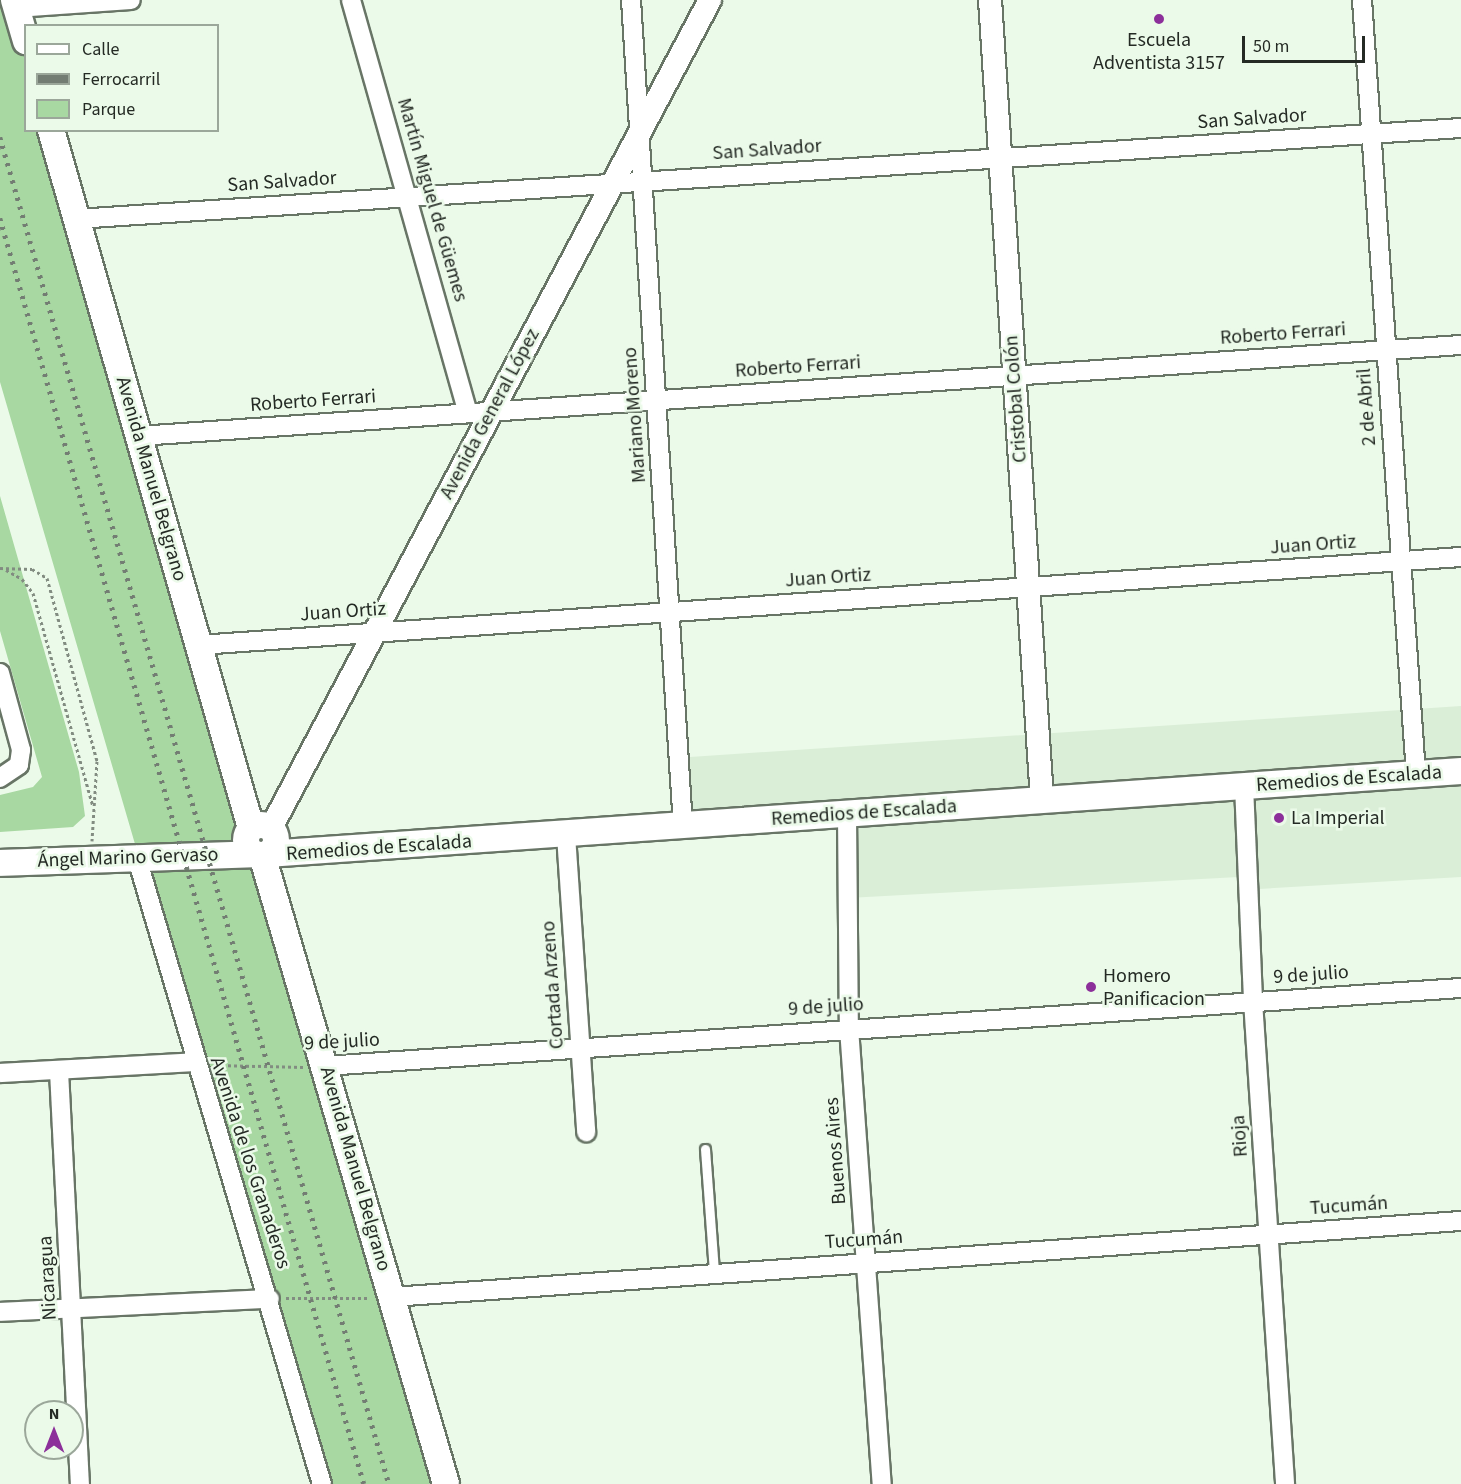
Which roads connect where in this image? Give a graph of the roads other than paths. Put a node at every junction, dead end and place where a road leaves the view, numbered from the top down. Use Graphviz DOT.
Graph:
graph roads {
  1 [pos="131,0"];
  2 [pos="351,0"];
  3 [pos="631,0"];
  4 [pos="710,0"];
  5 [pos="990,0"];
  6 [pos="1362,0"];
  7 [pos="15,4"];
  8 [pos="24,34"];
  9 [pos="1461,128"];
  10 [pos="52,132"];
  11 [pos="1371,134"];
  12 [pos="639,136"];
  13 [pos="1000,158"];
  14 [pos="642,181"];
  15 [pos="612,183"];
  16 [pos="407,196"];
  17 [pos="76,219"];
  18 [pos="1461,345"];
  19 [pos="1386,350"];
  20 [pos="1014,375"];
  21 [pos="656,400"];
  22 [pos="492,411"];
  23 [pos="468,413"];
  24 [pos="139,436"];
  25 [pos="1461,557"];
  26 [pos="1401,561"];
  27 [pos="1027,587"];
  28 [pos="670,612"];
  29 [pos="373,632"];
  30 [pos="199,645"];
  31 [pos="0,673"];
  32 [pos="1461,771"];
  33 [pos="1416,774"];
  34 [pos="0,778"];
  35 [pos="1244,785"];
  36 [pos="1042,799"];
  37 [pos="847,814"];
  38 [pos="683,826"];
  39 [pos="261,828"];
  40 [pos="566,835"];
  41 [pos="261,854"];
  42 [pos="136,855"];
  43 [pos="0,863"];
  44 [pos="1461,988"];
  45 [pos="1253,1001"];
  46 [pos="849,1028"];
  47 [pos="580,1049"];
  48 [pos="195,1062"];
  49 [pos="325,1066"];
  50 [pos="59,1071"];
  51 [pos="0,1073"];
  52 [pos="586,1132"];
  53 [pos="705,1149"];
  54 [pos="1461,1221"];
  55 [pos="1270,1234"];
  56 [pos="866,1263"];
  57 [pos="714,1273"];
  58 [pos="392,1298"];
  59 [pos="270,1299"];
  60 [pos="73,1308"];
  61 [pos="0,1312"];
  62 [pos="80,1484"];
  63 [pos="322,1484"];
  64 [pos="446,1484"];
  65 [pos="882,1484"];
  66 [pos="1285,1484"];
  1 -- 7 [label="street"];
  2 -- 16 [label="street, Martín Miguel de Güemes"];
  3 -- 12 [label="street, Mariano Moreno"];
  4 -- 12 [label="street, Avenida General López"];
  5 -- 13 [label="street, Cristobal Colón"];
  6 -- 11 [label="street, 2 de Abril"];
  7 -- 8 [label="main road"];
  9 -- 11 [label="street, San Salvador"];
  10 -- 17 [label="main road, Avenida Manuel Belgrano"];
  11 -- 13 [label="street, San Salvador"];
  11 -- 19 [label="street, 2 de Abril"];
  12 -- 14 [label="street, Mariano Moreno"];
  12 -- 15 [label="street, Avenida General López"];
  13 -- 14 [label="street, San Salvador"];
  13 -- 20 [label="street, Cristobal Colón"];
  14 -- 15 [label="street, San Salvador"];
  14 -- 21 [label="street, Mariano Moreno"];
  15 -- 16 [label="street, San Salvador"];
  15 -- 22 [label="street, Avenida General López"];
  16 -- 17 [label="street, San Salvador"];
  16 -- 23 [label="street, Martín Miguel de Güemes"];
  17 -- 24 [label="main road, Avenida Manuel Belgrano"];
  18 -- 19 [label="street, Roberto Ferrari"];
  19 -- 20 [label="street, Roberto Ferrari"];
  19 -- 26 [label="street, 2 de Abril"];
  20 -- 21 [label="street, Roberto Ferrari"];
  20 -- 27 [label="street, Cristobal Colón"];
  21 -- 22 [label="street, Roberto Ferrari"];
  21 -- 28 [label="street, Mariano Moreno"];
  22 -- 23 [label="street, Roberto Ferrari"];
  22 -- 29 [label="street, Avenida General López"];
  23 -- 24 [label="street, Roberto Ferrari"];
  24 -- 30 [label="main road, Avenida Manuel Belgrano"];
  25 -- 26 [label="street, Juan Ortiz"];
  26 -- 27 [label="street, Juan Ortiz"];
  26 -- 33 [label="street, 2 de Abril"];
  27 -- 28 [label="street, Juan Ortiz"];
  27 -- 36 [label="street, Cristobal Colón"];
  28 -- 29 [label="street, Juan Ortiz"];
  28 -- 38 [label="street, Mariano Moreno"];
  29 -- 30 [label="street, Juan Ortiz"];
  29 -- 39 [label="street, Avenida General López"];
  30 -- 39 [label="main road, Avenida Manuel Belgrano"];
  31 -- 34 [label="street"];
  32 -- 33 [label="main road, Remedios de Escalada"];
  33 -- 35 [label="main road, Remedios de Escalada"];
  35 -- 36 [label="main road, Remedios de Escalada"];
  35 -- 45 [label="street, Rioja"];
  36 -- 37 [label="main road, Remedios de Escalada"];
  37 -- 38 [label="main road, Remedios de Escalada"];
  37 -- 46 [label="street, Buenos Aires"];
  38 -- 40 [label="main road, Remedios de Escalada"];
  39 -- 41 [label="main road, Avenida Manuel Belgrano"];
  40 -- 41 [label="main road, Remedios de Escalada"];
  40 -- 47 [label="street, Cortada Arzeno"];
  41 -- 42 [label="main road, Ángel Marino Gervaso"];
  41 -- 49 [label="main road, Avenida Manuel Belgrano"];
  42 -- 43 [label="main road, Ángel Marino Gervaso"];
  42 -- 48 [label="street, Avenida de los Granaderos"];
  44 -- 45 [label="street, 9 de julio"];
  45 -- 46 [label="street, 9 de julio"];
  45 -- 55 [label="street, Rioja"];
  46 -- 47 [label="street, 9 de julio"];
  46 -- 56 [label="street, Buenos Aires"];
  47 -- 49 [label="street, 9 de julio"];
  47 -- 52 [label="street, Cortada Arzeno"];
  48 -- 50 [label="street"];
  48 -- 59 [label="street, Avenida de los Granaderos"];
  49 -- 58 [label="main road, Avenida Manuel Belgrano"];
  50 -- 51 [label="street"];
  50 -- 60 [label="street, Nicaragua"];
  53 -- 57 [label="lane"];
  54 -- 55 [label="street, Tucumán"];
  55 -- 56 [label="street, Tucumán"];
  55 -- 66 [label="street, Rioja"];
  56 -- 57 [label="street, Tucumán"];
  56 -- 65 [label="street, Buenos Aires"];
  57 -- 58 [label="street, Tucumán"];
  58 -- 64 [label="main road, Avenida Manuel Belgrano"];
  59 -- 60 [label="street"];
  59 -- 63 [label="street, Avenida de los Granaderos"];
  60 -- 61 [label="street"];
  60 -- 62 [label="street, Nicaragua"];
}
